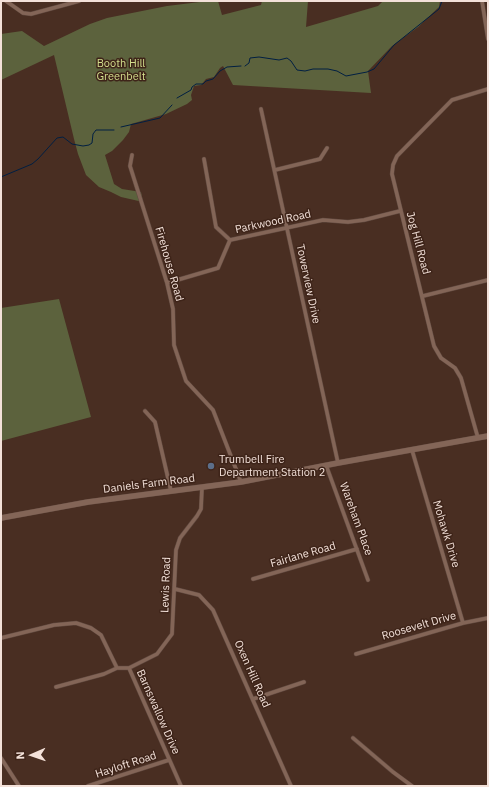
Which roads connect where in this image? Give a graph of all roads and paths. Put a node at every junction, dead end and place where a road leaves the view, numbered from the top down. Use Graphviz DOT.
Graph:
graph roads {
  1 [pos="6,1"];
  2 [pos="79,1"];
  3 [pos="482,1"];
  4 [pos="488,39"];
  5 [pos="488,89"];
  6 [pos="261,109"];
  7 [pos="327,148"];
  8 [pos="132,155"];
  9 [pos="204,159"];
  10 [pos="275,170"];
  11 [pos="400,210"];
  12 [pos="286,228"];
  13 [pos="230,240"];
  14 [pos="488,280"];
  15 [pos="167,283"];
  16 [pos="423,296"];
  17 [pos="145,411"];
  18 [pos="488,436"];
  19 [pos="478,438"];
  20 [pos="412,450"];
  21 [pos="338,463"];
  22 [pos="326,466"];
  23 [pos="241,482"];
  24 [pos="202,487"];
  25 [pos="171,491"];
  26 [pos="1,518"];
  27 [pos="357,549"];
  28 [pos="253,579"];
  29 [pos="368,580"];
  30 [pos="175,589"];
  31 [pos="488,619"];
  32 [pos="463,623"];
  33 [pos="1,638"];
  34 [pos="356,654"];
  35 [pos="117,668"];
  36 [pos="129,668"];
  37 [pos="304,682"];
  38 [pos="56,687"];
  39 [pos="253,699"];
  40 [pos="353,738"];
  41 [pos="1,758"];
  42 [pos="169,760"];
  43 [pos="18,786"];
  44 [pos="88,786"];
  45 [pos="181,786"];
  46 [pos="291,786"];
  47 [pos="412,786"];
  1 -- 2 [label="street"];
  3 -- 4 [label="street"];
  5 -- 11 [label="street, Jog Hill Road"];
  6 -- 10 [label="street, Towerview Drive"];
  7 -- 10 [label="street"];
  8 -- 15 [label="street, Firehouse Road"];
  9 -- 13 [label="street"];
  10 -- 12 [label="street, Towerview Drive"];
  11 -- 12 [label="street, Parkwood Road"];
  11 -- 16 [label="street, Jog Hill Road"];
  12 -- 13 [label="street, Parkwood Road"];
  12 -- 21 [label="street, Towerview Drive"];
  13 -- 15 [label="street, Parkwood Road"];
  14 -- 16 [label="street"];
  15 -- 23 [label="street, Firehouse Road"];
  16 -- 19 [label="street, Jog Hill Road"];
  17 -- 25 [label="street"];
  18 -- 19 [label="main road, Daniels Farm Road"];
  19 -- 20 [label="main road, Daniels Farm Road"];
  20 -- 21 [label="main road, Daniels Farm Road"];
  20 -- 32 [label="street, Mohawk Drive"];
  21 -- 22 [label="main road, Daniels Farm Road"];
  22 -- 23 [label="main road, Daniels Farm Road"];
  22 -- 27 [label="street, Wareham Place"];
  23 -- 24 [label="main road, Daniels Farm Road"];
  24 -- 25 [label="main road, Daniels Farm Road"];
  24 -- 30 [label="street, Lewis Road"];
  25 -- 26 [label="main road, Daniels Farm Road"];
  27 -- 28 [label="street, Fairlane Road"];
  27 -- 29 [label="street, Wareham Place"];
  30 -- 36 [label="street, Lewis Road"];
  30 -- 39 [label="street, Oxen Hill Road"];
  31 -- 32 [label="street, Roosevelt Drive"];
  32 -- 34 [label="street, Roosevelt Drive"];
  33 -- 35 [label="street"];
  35 -- 36 [label="street, Barnswallow Drive"];
  35 -- 38 [label="street"];
  36 -- 42 [label="street, Barnswallow Drive"];
  37 -- 39 [label="street"];
  39 -- 46 [label="street, Oxen Hill Road"];
  40 -- 47 [label="street"];
  41 -- 43 [label="street"];
  42 -- 44 [label="street, Hayloft Road"];
  42 -- 45 [label="street, Barnswallow Drive"];
}
